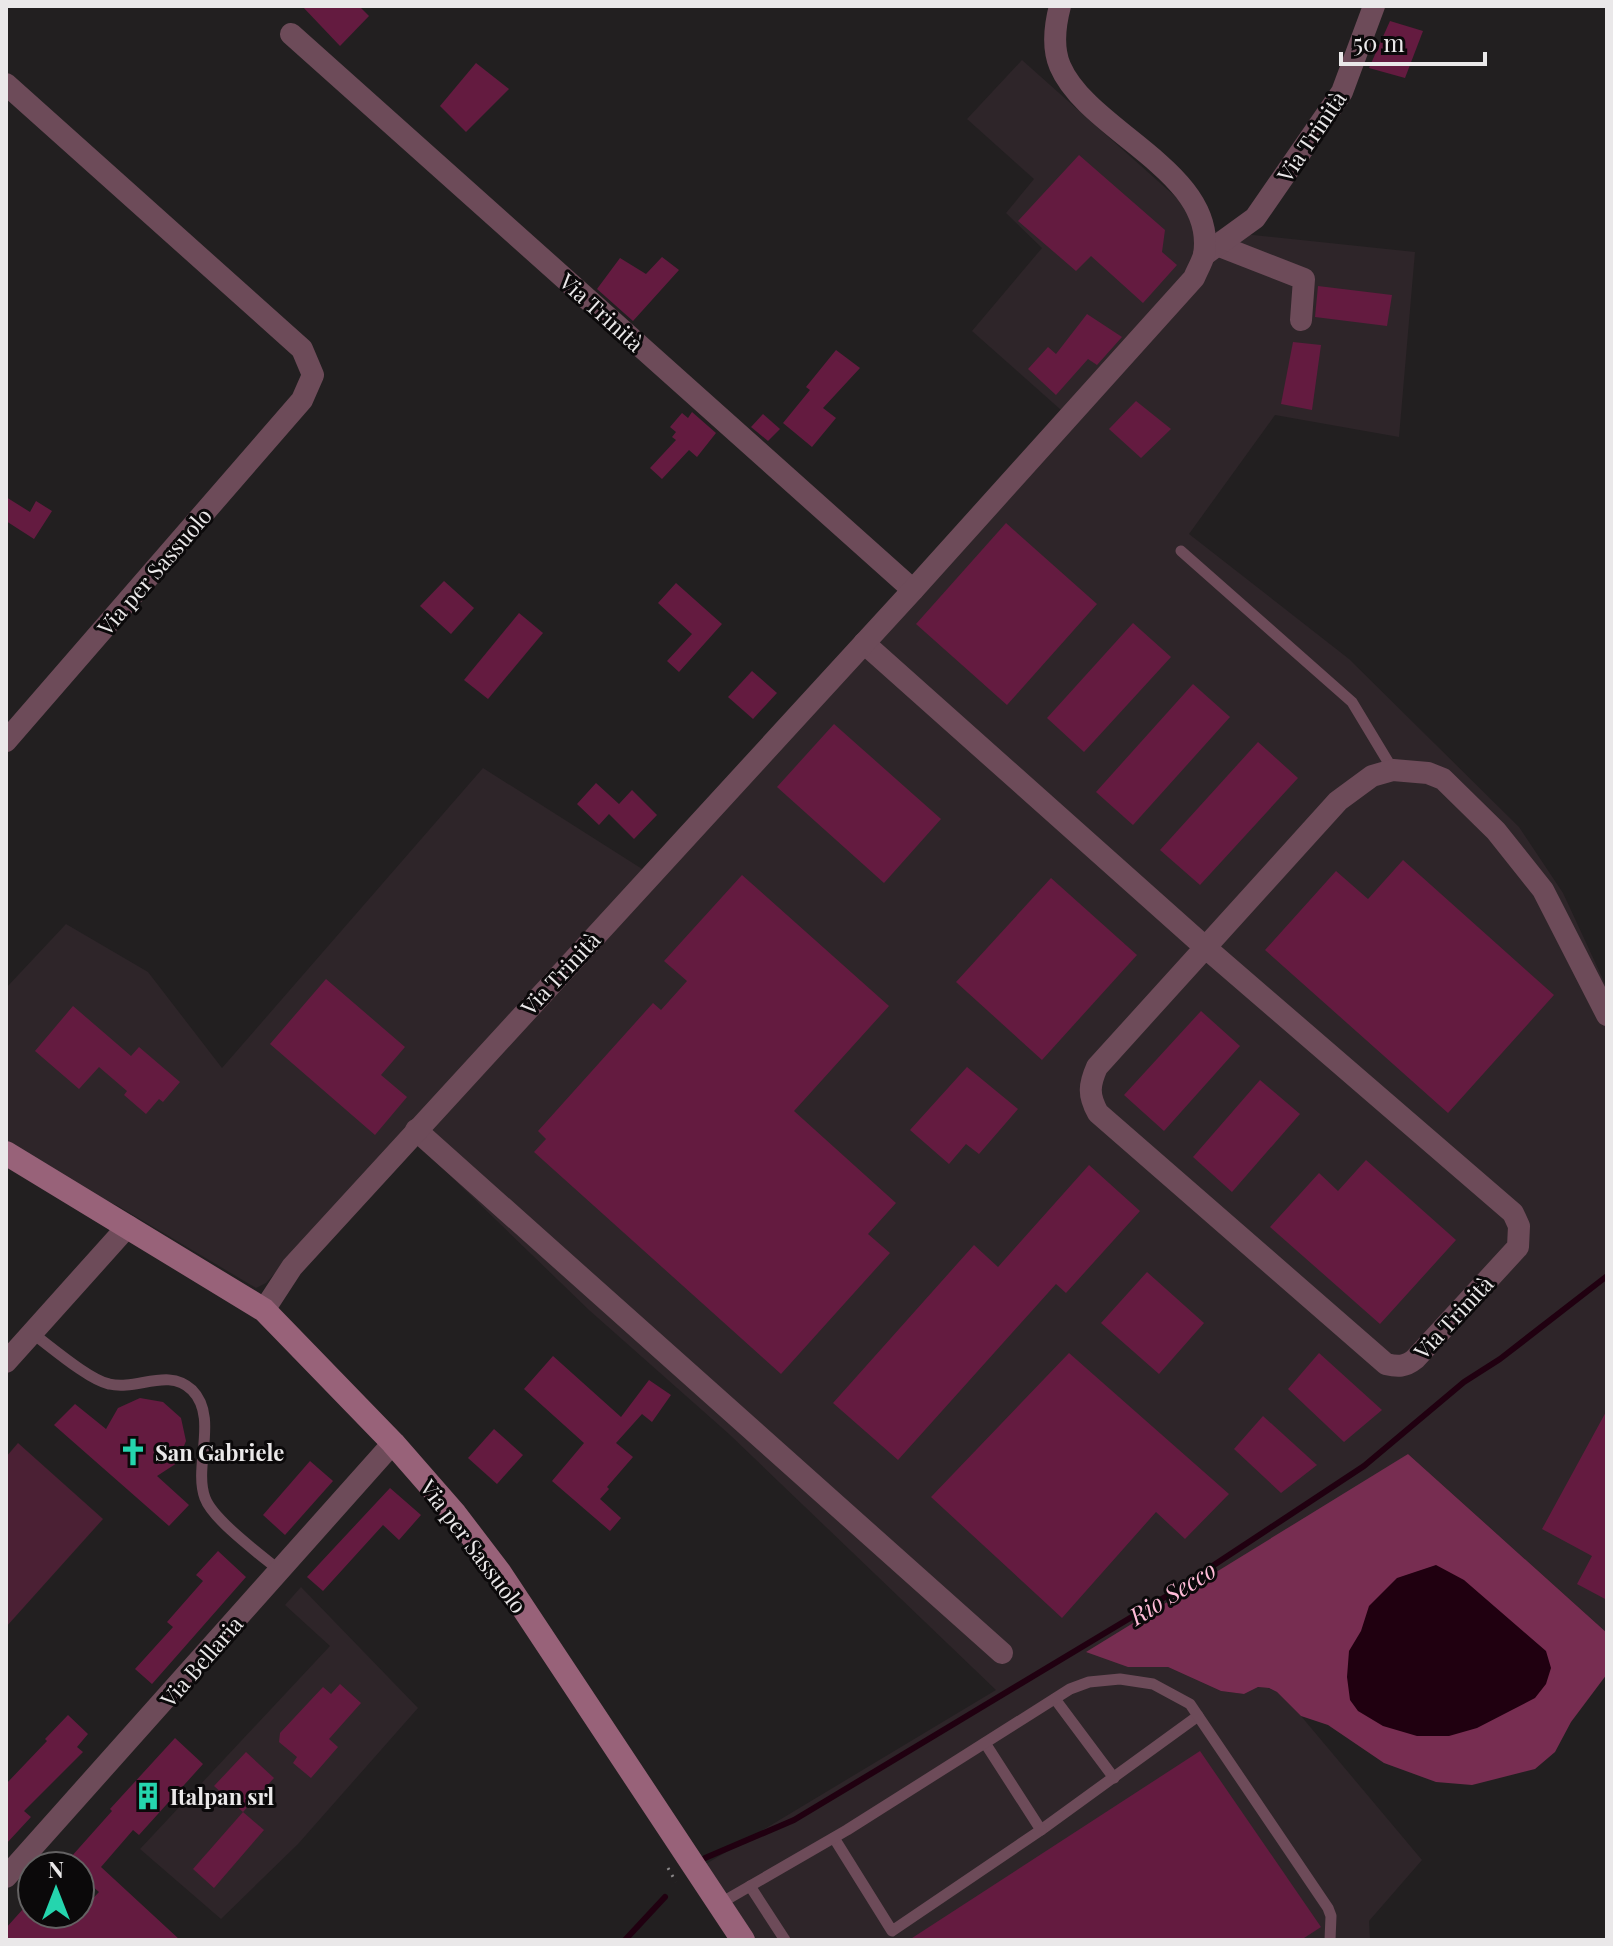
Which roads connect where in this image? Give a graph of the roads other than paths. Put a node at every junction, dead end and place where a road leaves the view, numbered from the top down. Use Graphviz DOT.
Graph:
graph roads {
  1 [pos="1060,6"];
  2 [pos="1374,6"];
  3 [pos="291,34"];
  4 [pos="6,84"];
  5 [pos="1211,250"];
  6 [pos="1301,320"];
  7 [pos="1181,551"];
  8 [pos="913,590"];
  9 [pos="864,643"];
  10 [pos="6,741"];
  11 [pos="1393,770"];
  12 [pos="1206,948"];
  13 [pos="1607,1015"];
  14 [pos="416,1130"];
  15 [pos="6,1153"];
  16 [pos="128,1226"];
  17 [pos="264,1310"];
  18 [pos="32,1333"];
  19 [pos="6,1362"];
  20 [pos="393,1443"];
  21 [pos="280,1571"];
  22 [pos="1002,1653"];
  23 [pos="1055,1699"];
  24 [pos="1198,1716"];
  25 [pos="985,1743"];
  26 [pos="1114,1778"];
  27 [pos="1041,1830"];
  28 [pos="834,1838"];
  29 [pos="6,1877"];
  30 [pos="750,1886"];
  31 [pos="719,1904"];
  32 [pos="743,1940"];
  33 [pos="785,1940"];
  34 [pos="1330,1940"];
  1 -- 5 [label="street"];
  2 -- 5 [label="street, Via Trinità"];
  3 -- 8 [label="street, Via Trinità"];
  4 -- 10 [label="street, Via per Sassuolo"];
  5 -- 6 [label="street"];
  5 -- 8 [label="street, Via Trinità"];
  7 -- 11 [label="lane"];
  8 -- 9 [label="street, Via Trinità"];
  9 -- 12 [label="street, Via Trinità"];
  9 -- 14 [label="street, Via Trinità"];
  11 -- 12 [label="street, Via Trinità"];
  11 -- 13 [label="street"];
  12 -- 12 [label="street, Via Trinità"];
  14 -- 17 [label="street, Via Trinità"];
  14 -- 22 [label="street"];
  15 -- 16 [label="main road, Via per Sassuolo"];
  16 -- 17 [label="main road, Via per Sassuolo"];
  16 -- 18 [label="street"];
  17 -- 20 [label="main road, Via per Sassuolo"];
  18 -- 19 [label="street"];
  18 -- 21 [label="lane"];
  20 -- 21 [label="street, Via Bellaria"];
  20 -- 31 [label="main road, Via per Sassuolo"];
  21 -- 29 [label="street, Via Bellaria"];
  23 -- 24 [label="lane"];
  23 -- 25 [label="lane"];
  23 -- 26 [label="lane"];
  24 -- 26 [label="lane"];
  24 -- 34 [label="lane"];
  25 -- 27 [label="lane"];
  25 -- 28 [label="lane"];
  26 -- 27 [label="lane"];
  27 -- 28 [label="lane"];
  28 -- 30 [label="lane"];
  30 -- 31 [label="lane"];
  30 -- 33 [label="lane"];
  31 -- 32 [label="main road, Via per Sassuolo"];
}
